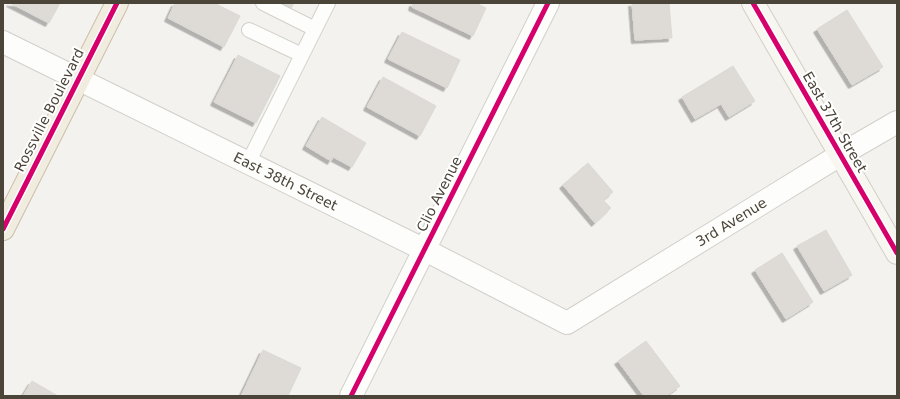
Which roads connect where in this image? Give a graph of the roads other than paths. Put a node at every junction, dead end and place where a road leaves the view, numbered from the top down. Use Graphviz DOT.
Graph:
graph roads {
  1 [pos="117,3"];
  2 [pos="262,3"];
  3 [pos="328,3"];
  4 [pos="548,3"];
  5 [pos="753,3"];
  6 [pos="315,29"];
  7 [pos="249,30"];
  8 [pos="3,42"];
  9 [pos="302,55"];
  10 [pos="78,80"];
  11 [pos="897,122"];
  12 [pos="840,155"];
  13 [pos="248,163"];
  14 [pos="3,229"];
  15 [pos="425,250"];
  16 [pos="897,253"];
  17 [pos="567,323"];
  18 [pos="351,396"];
  1 -- 10 [label="highway, Rossville Boulevard"];
  2 -- 6 [label="lane"];
  3 -- 6 [label="lane"];
  4 -- 15 [label="street, Clio Avenue"];
  5 -- 12 [label="main road, East 37th Street"];
  6 -- 9 [label="lane"];
  7 -- 9 [label="lane"];
  8 -- 10 [label="street, East 38th Street"];
  9 -- 13 [label="lane"];
  10 -- 13 [label="street, East 38th Street"];
  10 -- 14 [label="highway, Rossville Boulevard"];
  11 -- 12 [label="street, 3rd Avenue"];
  12 -- 16 [label="main road, East 37th Street"];
  12 -- 17 [label="street, 3rd Avenue"];
  13 -- 15 [label="street, East 38th Street"];
  15 -- 17 [label="street, East 38th Street"];
  15 -- 18 [label="street, Clio Avenue"];
}
